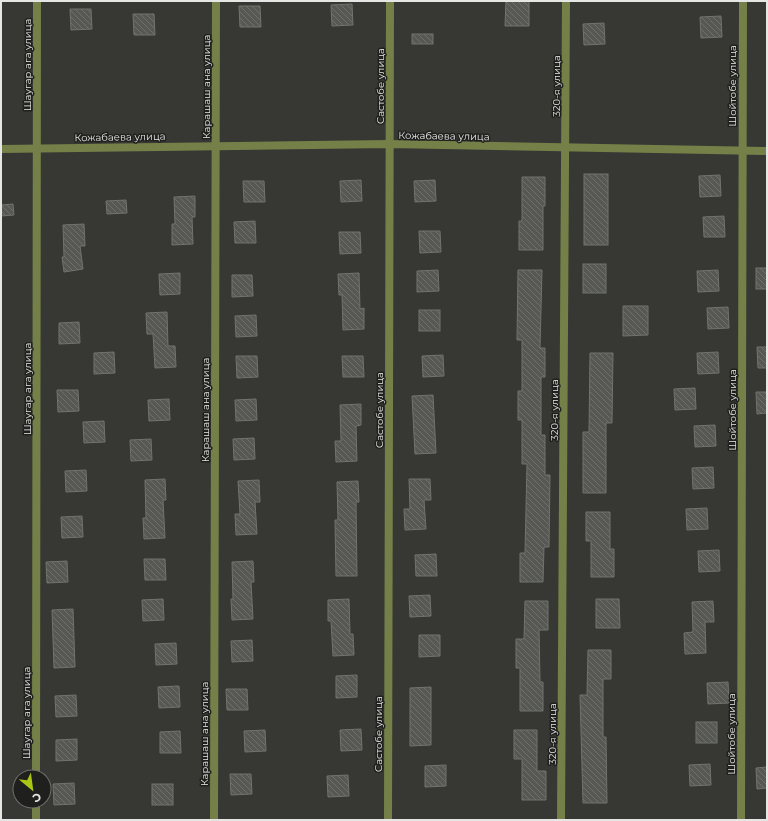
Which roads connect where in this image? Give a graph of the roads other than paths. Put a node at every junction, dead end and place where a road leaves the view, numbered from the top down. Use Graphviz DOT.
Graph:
graph roads {
  1 [pos="37,1"];
  2 [pos="216,1"];
  3 [pos="390,1"];
  4 [pos="566,1"];
  5 [pos="743,1"];
  6 [pos="390,144"];
  7 [pos="216,145"];
  8 [pos="1,149"];
  9 [pos="38,149"];
  10 [pos="566,149"];
  11 [pos="767,151"];
  12 [pos="742,152"];
  13 [pos="36,769"];
  14 [pos="36,809"];
  15 [pos="36,820"];
  16 [pos="214,820"];
  17 [pos="388,820"];
  18 [pos="561,820"];
  19 [pos="741,820"];
  1 -- 9 [label="street, Шаугар ага улица"];
  2 -- 7 [label="street, Карашаш ана улица"];
  3 -- 6 [label="street, Састобе улица"];
  4 -- 10 [label="street, 320-я улица"];
  5 -- 12 [label="street, Шойтобе улица"];
  6 -- 7 [label="street, Кожабаева улица"];
  6 -- 10 [label="street, Кожабаева улица"];
  6 -- 17 [label="street, Састобе улица"];
  7 -- 9 [label="street, Кожабаева улица"];
  7 -- 16 [label="street, Карашаш ана улица"];
  8 -- 9 [label="street, Кожабаева улица"];
  9 -- 13 [label="street, Шаугар ага улица"];
  10 -- 12 [label="street, Кожабаева улица"];
  10 -- 18 [label="street, 320-я улица"];
  11 -- 12 [label="street, Кожабаева улица"];
  12 -- 19 [label="street, Шойтобе улица"];
  14 -- 15 [label="street"];
}
